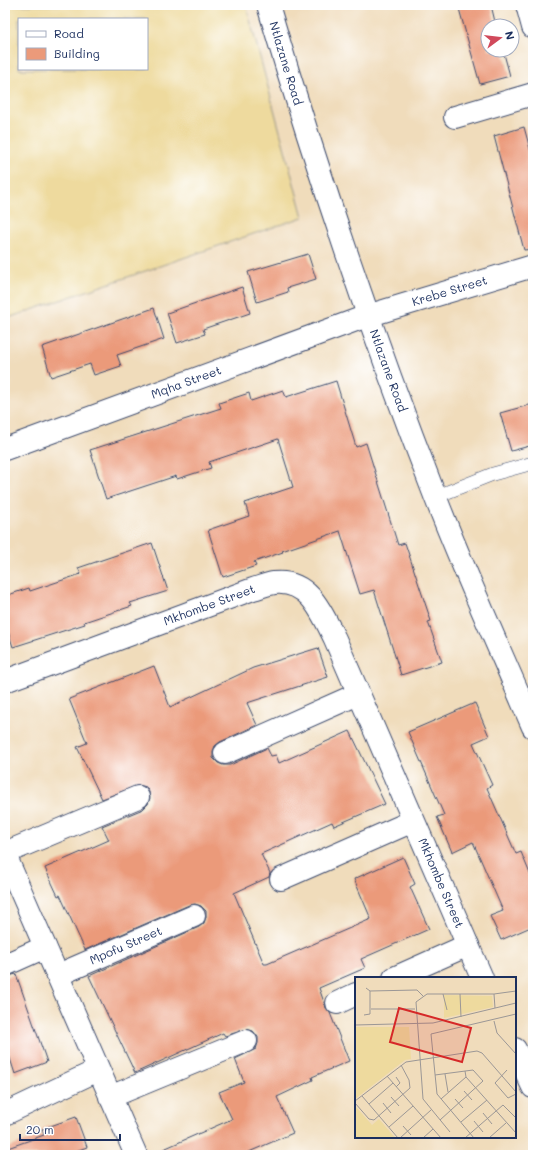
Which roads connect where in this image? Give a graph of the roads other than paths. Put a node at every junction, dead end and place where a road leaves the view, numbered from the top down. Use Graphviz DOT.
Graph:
graph roads {
  1 [pos="268,5"];
  2 [pos="527,5"];
  3 [pos="533,27"];
  4 [pos="533,94"];
  5 [pos="455,117"];
  6 [pos="533,266"];
  7 [pos="367,316"];
  8 [pos="5,449"];
  9 [pos="533,463"];
  10 [pos="435,497"];
  11 [pos="5,681"];
  12 [pos="358,694"];
  13 [pos="533,727"];
  14 [pos="225,752"];
  15 [pos="138,797"];
  16 [pos="413,821"];
  17 [pos="5,854"];
  18 [pos="281,879"];
  19 [pos="194,916"];
  20 [pos="468,945"];
  21 [pos="45,947"];
  22 [pos="5,965"];
  23 [pos="58,975"];
  24 [pos="396,977"];
  25 [pos="482,977"];
  26 [pos="246,1040"];
  27 [pos="516,1052"];
  28 [pos="98,1070"];
  29 [pos="524,1076"];
  30 [pos="110,1097"];
  31 [pos="7,1113"];
  32 [pos="136,1155"];
  1 -- 7 [label="street, Ntlazane Road"];
  2 -- 3 [label="street"];
  4 -- 5 [label="street"];
  6 -- 7 [label="street, Krebe Street"];
  7 -- 8 [label="street, Mqha Street"];
  7 -- 10 [label="street, Ntlazane Road"];
  9 -- 10 [label="lane"];
  10 -- 13 [label="street, Ntlazane Road"];
  11 -- 12 [label="street, Mkhombe Street"];
  12 -- 14 [label="street"];
  12 -- 16 [label="street, Mkhombe Street"];
  15 -- 17 [label="street"];
  16 -- 18 [label="street"];
  16 -- 20 [label="street, Mkhombe Street"];
  17 -- 21 [label="street"];
  19 -- 23 [label="street, Mpofu Street"];
  20 -- 24 [label="street"];
  20 -- 25 [label="street, Mkhombe Street"];
  21 -- 22 [label="street"];
  21 -- 23 [label="street"];
  23 -- 28 [label="street"];
  26 -- 30 [label="street"];
  27 -- 29 [label="street"];
  28 -- 30 [label="street"];
  28 -- 31 [label="street"];
  30 -- 32 [label="street"];
}
